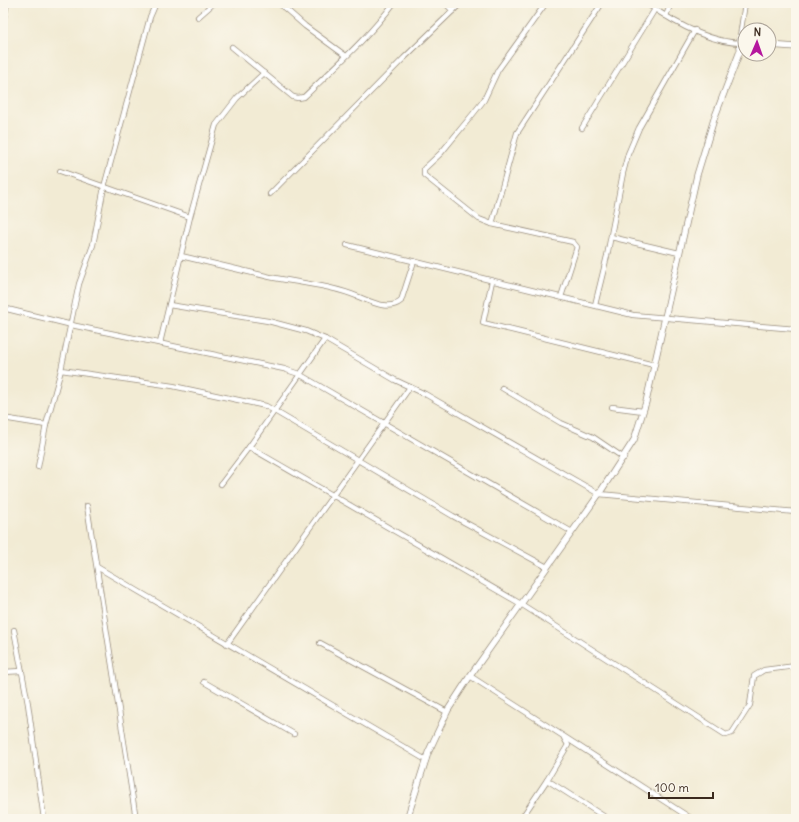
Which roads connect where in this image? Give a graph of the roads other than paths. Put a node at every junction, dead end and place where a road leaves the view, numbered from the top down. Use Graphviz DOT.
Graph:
graph roads {
  1 [pos="7,3"];
  2 [pos="156,3"];
  3 [pos="214,3"];
  4 [pos="279,3"];
  5 [pos="394,3"];
  6 [pos="445,3"];
  7 [pos="461,3"];
  8 [pos="546,3"];
  9 [pos="602,3"];
  10 [pos="646,3"];
  11 [pos="670,3"];
  12 [pos="745,3"];
  13 [pos="655,9"];
  14 [pos="453,10"];
  15 [pos="666,16"];
  16 [pos="198,17"];
  17 [pos="3,22"];
  18 [pos="742,22"];
  19 [pos="695,30"];
  20 [pos="737,44"];
  21 [pos="777,46"];
  22 [pos="232,47"];
  23 [pos="796,47"];
  24 [pos="346,56"];
  25 [pos="738,62"];
  26 [pos="264,73"];
  27 [pos="582,128"];
  28 [pos="60,171"];
  29 [pos="104,187"];
  30 [pos="270,194"];
  31 [pos="190,217"];
  32 [pos="492,224"];
  33 [pos="611,237"];
  34 [pos="347,245"];
  35 [pos="679,252"];
  36 [pos="181,256"];
  37 [pos="414,262"];
  38 [pos="492,281"];
  39 [pos="561,297"];
  40 [pos="169,305"];
  41 [pos="595,305"];
  42 [pos="3,308"];
  43 [pos="665,319"];
  44 [pos="71,325"];
  45 [pos="796,329"];
  46 [pos="325,339"];
  47 [pos="160,343"];
  48 [pos="654,365"];
  49 [pos="61,370"];
  50 [pos="299,374"];
  51 [pos="410,387"];
  52 [pos="502,388"];
  53 [pos="612,407"];
  54 [pos="275,410"];
  55 [pos="643,411"];
  56 [pos="3,418"];
  57 [pos="384,423"];
  58 [pos="46,425"];
  59 [pos="249,447"];
  60 [pos="624,458"];
  61 [pos="358,460"];
  62 [pos="38,467"];
  63 [pos="221,484"];
  64 [pos="599,494"];
  65 [pos="333,496"];
  66 [pos="87,506"];
  67 [pos="796,512"];
  68 [pos="572,532"];
  69 [pos="97,567"];
  70 [pos="547,568"];
  71 [pos="521,604"];
  72 [pos="14,630"];
  73 [pos="320,643"];
  74 [pos="227,644"];
  75 [pos="796,666"];
  76 [pos="22,671"];
  77 [pos="3,672"];
  78 [pos="470,676"];
  79 [pos="204,682"];
  80 [pos="447,712"];
  81 [pos="294,734"];
  82 [pos="564,736"];
  83 [pos="426,760"];
  84 [pos="547,780"];
  85 [pos="44,819"];
  86 [pos="136,819"];
  87 [pos="407,819"];
  88 [pos="528,819"];
  89 [pos="608,819"];
  90 [pos="692,819"];
  1 -- 17 [label="street"];
  2 -- 29 [label="street"];
  3 -- 16 [label="street"];
  4 -- 24 [label="street"];
  5 -- 24 [label="street"];
  6 -- 14 [label="street"];
  7 -- 14 [label="street"];
  8 -- 32 [label="street"];
  9 -- 32 [label="street"];
  10 -- 13 [label="street"];
  11 -- 15 [label="street"];
  12 -- 18 [label="street"];
  13 -- 15 [label="street"];
  13 -- 27 [label="street"];
  14 -- 30 [label="street"];
  15 -- 19 [label="street"];
  19 -- 20 [label="street"];
  19 -- 33 [label="street"];
  21 -- 23 [label="street"];
  22 -- 26 [label="street"];
  24 -- 26 [label="street"];
  25 -- 35 [label="street"];
  26 -- 31 [label="street"];
  28 -- 29 [label="street"];
  29 -- 31 [label="street"];
  29 -- 44 [label="street"];
  31 -- 36 [label="street"];
  32 -- 39 [label="street"];
  33 -- 35 [label="street"];
  33 -- 41 [label="street"];
  34 -- 37 [label="street"];
  35 -- 43 [label="street"];
  36 -- 37 [label="street"];
  36 -- 40 [label="street"];
  37 -- 38 [label="street"];
  38 -- 39 [label="street"];
  38 -- 48 [label="street"];
  39 -- 41 [label="street"];
  40 -- 46 [label="street"];
  40 -- 47 [label="street"];
  41 -- 43 [label="street"];
  42 -- 44 [label="street"];
  43 -- 45 [label="street"];
  43 -- 48 [label="street"];
  44 -- 47 [label="street"];
  44 -- 49 [label="street"];
  46 -- 50 [label="street"];
  46 -- 51 [label="street"];
  47 -- 50 [label="street"];
  48 -- 55 [label="street"];
  49 -- 54 [label="street"];
  49 -- 58 [label="street"];
  50 -- 54 [label="street"];
  50 -- 57 [label="street"];
  51 -- 57 [label="street"];
  51 -- 64 [label="street"];
  52 -- 60 [label="street"];
  53 -- 55 [label="street"];
  54 -- 59 [label="street"];
  54 -- 61 [label="street"];
  55 -- 60 [label="street"];
  56 -- 58 [label="street"];
  57 -- 61 [label="street"];
  57 -- 68 [label="street"];
  58 -- 62 [label="street"];
  59 -- 63 [label="street"];
  59 -- 65 [label="street"];
  60 -- 64 [label="street"];
  61 -- 65 [label="street"];
  61 -- 70 [label="street"];
  64 -- 67 [label="street"];
  64 -- 68 [label="street"];
  65 -- 71 [label="street"];
  65 -- 74 [label="street"];
  66 -- 69 [label="street"];
  68 -- 70 [label="street"];
  69 -- 74 [label="street"];
  69 -- 86 [label="street"];
  70 -- 71 [label="street"];
  71 -- 75 [label="street"];
  71 -- 78 [label="street"];
  72 -- 76 [label="street"];
  73 -- 80 [label="street"];
  74 -- 83 [label="street"];
  76 -- 77 [label="street"];
  76 -- 85 [label="street"];
  78 -- 80 [label="street"];
  78 -- 82 [label="street"];
  79 -- 81 [label="street"];
  80 -- 83 [label="street"];
  82 -- 84 [label="street"];
  82 -- 90 [label="street"];
  83 -- 87 [label="street"];
  84 -- 88 [label="street"];
  84 -- 89 [label="street"];
}
